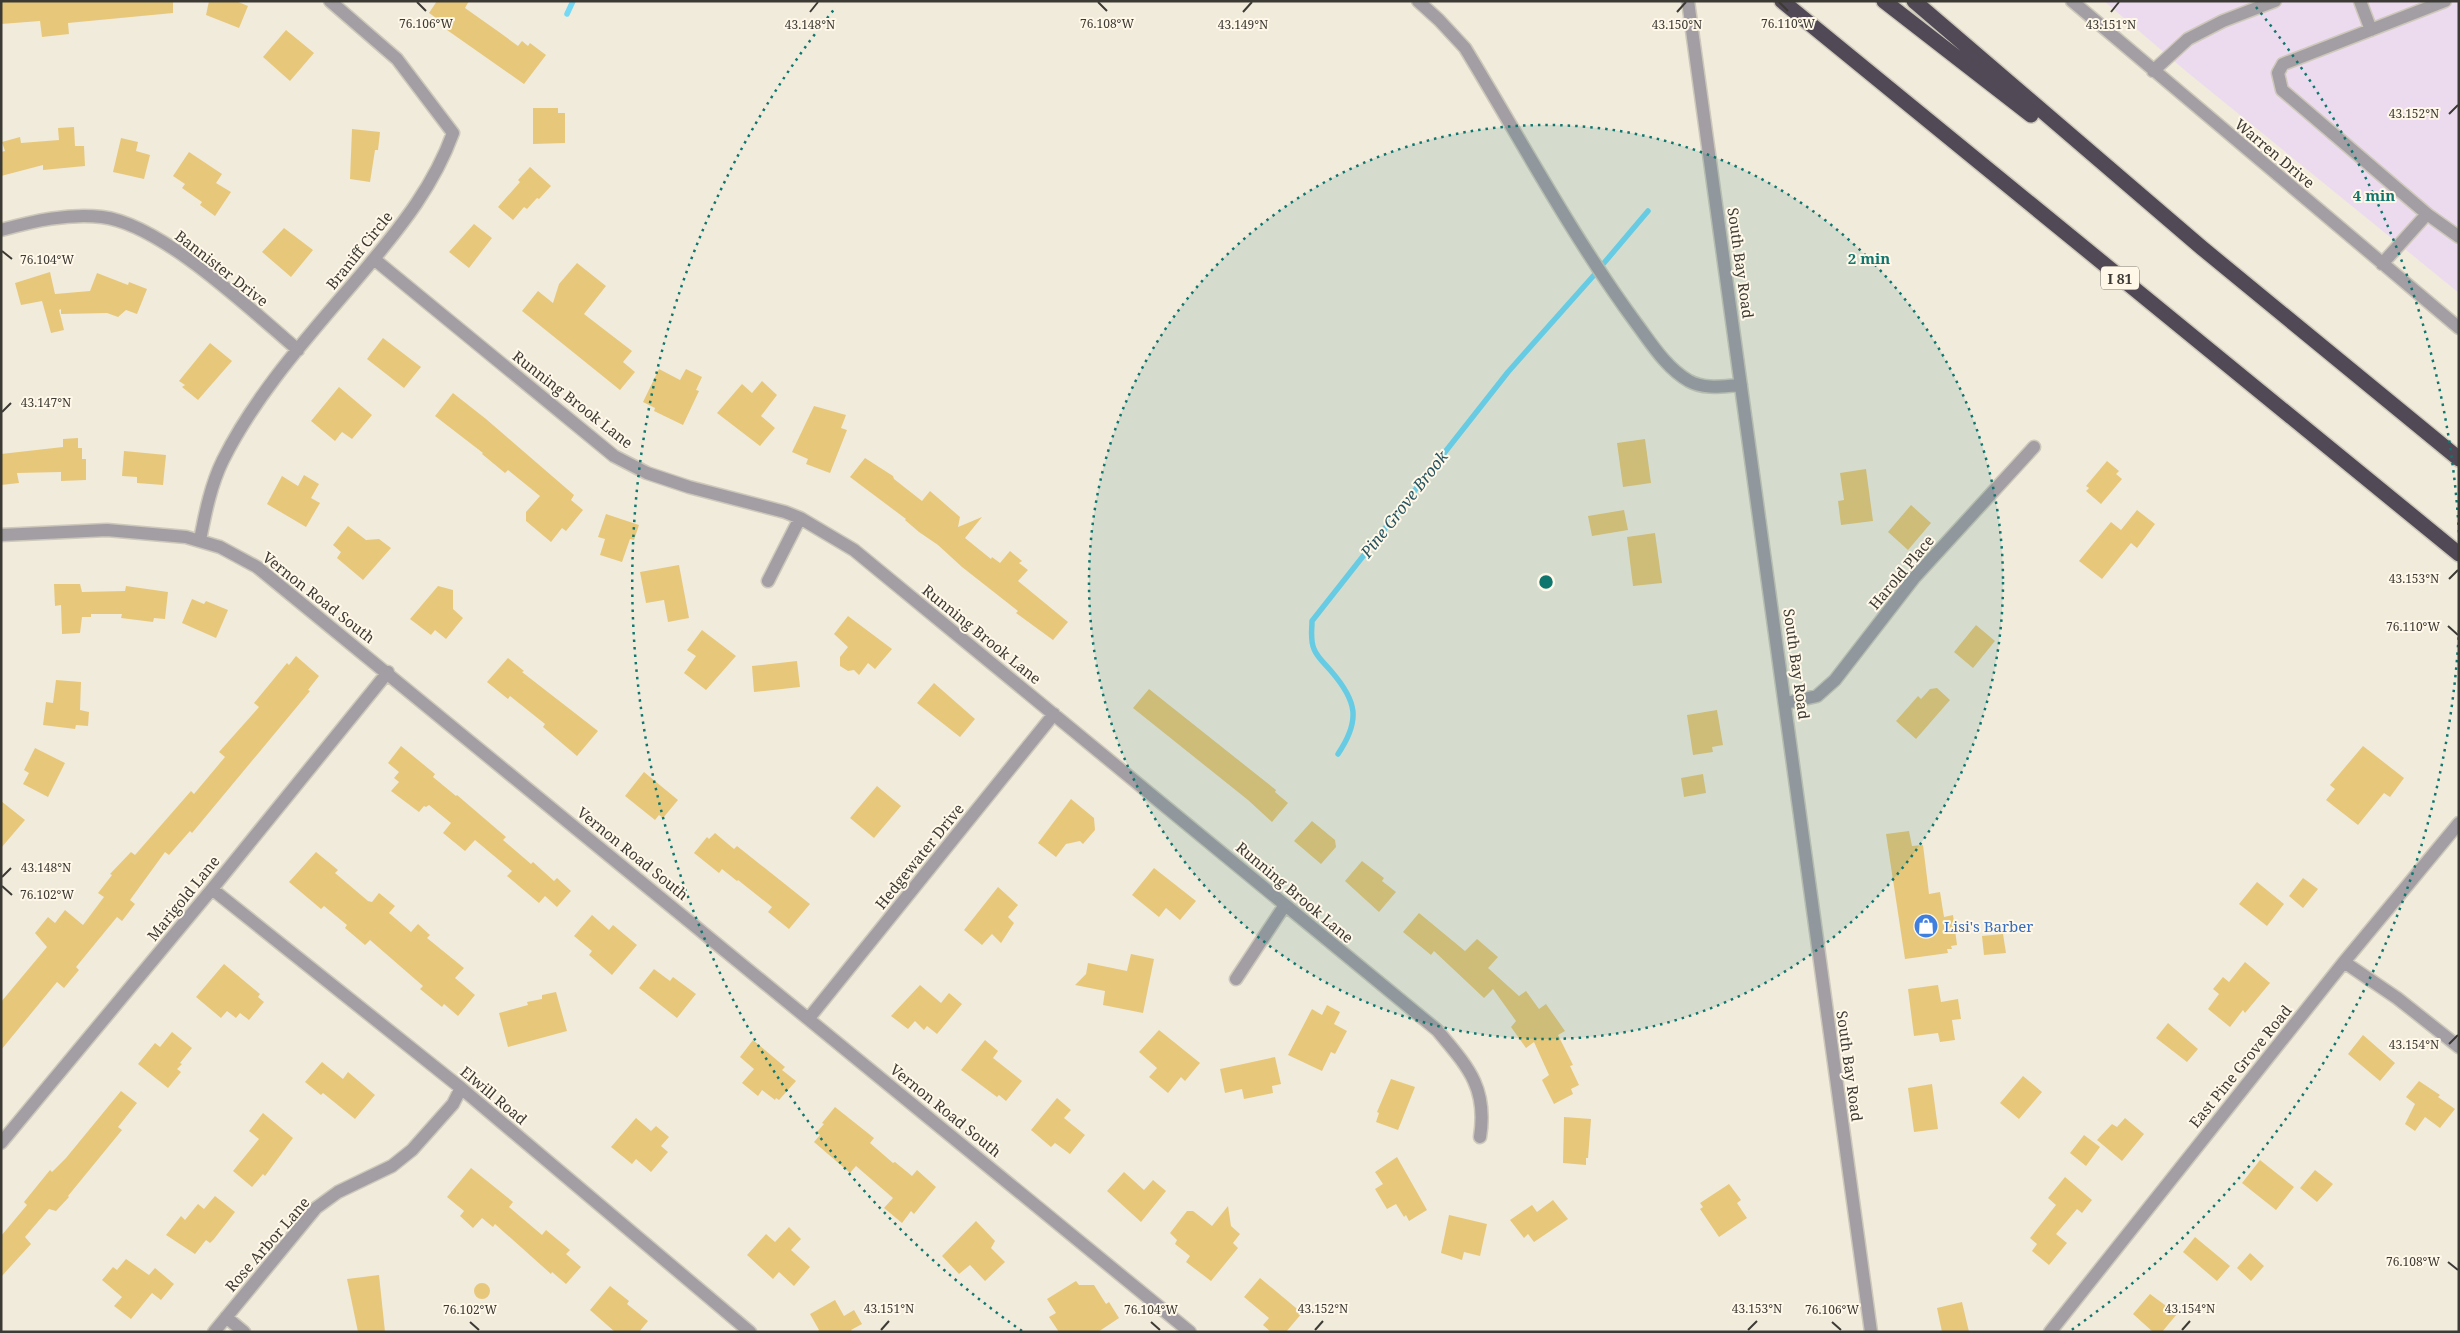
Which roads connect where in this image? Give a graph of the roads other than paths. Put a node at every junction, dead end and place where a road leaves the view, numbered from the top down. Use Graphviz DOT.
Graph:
graph roads {
  1 [pos="330,1"];
  2 [pos="1418,1"];
  3 [pos="1688,1"];
  4 [pos="1782,1"];
  5 [pos="1884,1"];
  6 [pos="1914,1"];
  7 [pos="2072,1"];
  8 [pos="2360,1"];
  9 [pos="2445,1"];
  10 [pos="2267,2"];
  11 [pos="2371,30"];
  12 [pos="2153,71"];
  13 [pos="2427,214"];
  14 [pos="1,230"];
  15 [pos="2459,237"];
  16 [pos="2202,248"];
  17 [pos="374,259"];
  18 [pos="2382,264"];
  19 [pos="2459,328"];
  20 [pos="298,350"];
  21 [pos="1741,385"];
  22 [pos="2034,447"];
  23 [pos="2459,459"];
  24 [pos="800,518"];
  25 [pos="1,535"];
  26 [pos="200,540"];
  27 [pos="2459,554"];
  28 [pos="768,581"];
  29 [pos="388,672"];
  30 [pos="1786,703"];
  31 [pos="1054,714"];
  32 [pos="2459,823"];
  33 [pos="212,889"];
  34 [pos="1286,905"];
  35 [pos="2344,962"];
  36 [pos="1236,980"];
  37 [pos="809,1018"];
  38 [pos="2459,1047"];
  39 [pos="461,1088"];
  40 [pos="1480,1137"];
  41 [pos="1,1143"];
  42 [pos="226,1317"];
  43 [pos="1187,1331"];
  44 [pos="214,1332"];
  45 [pos="244,1332"];
  46 [pos="750,1332"];
  47 [pos="1871,1332"];
  48 [pos="2050,1332"];
  1 -- 17 [label="street, Braniff Circle"];
  2 -- 21 [label="street"];
  3 -- 21 [label="street, South Bay Road"];
  4 -- 27 [label="highway, I 81"];
  5 -- 16 [label="highway"];
  6 -- 16 [label="highway"];
  7 -- 12 [label="street, Warren Drive"];
  8 -- 11 [label="street"];
  9 -- 11 [label="street"];
  10 -- 12 [label="street"];
  11 -- 13 [label="street"];
  12 -- 18 [label="street, Warren Drive"];
  13 -- 15 [label="street"];
  13 -- 18 [label="street"];
  14 -- 20 [label="street, Bannister Drive"];
  16 -- 23 [label="highway"];
  17 -- 20 [label="street, Braniff Circle"];
  17 -- 24 [label="street, Running Brook Lane"];
  18 -- 19 [label="street, Warren Drive"];
  20 -- 26 [label="street, Braniff Circle"];
  21 -- 30 [label="street, South Bay Road"];
  22 -- 30 [label="street, Harold Place"];
  24 -- 28 [label="street"];
  24 -- 31 [label="street, Running Brook Lane"];
  25 -- 26 [label="street, Vernon Road South"];
  26 -- 29 [label="street, Vernon Road South"];
  29 -- 33 [label="street, Marigold Lane"];
  29 -- 37 [label="street, Vernon Road South"];
  30 -- 47 [label="street, South Bay Road"];
  31 -- 34 [label="street, Running Brook Lane"];
  31 -- 37 [label="street, Hedgewater Drive"];
  32 -- 35 [label="street, East Pine Grove Road"];
  33 -- 39 [label="street, Elwill Road"];
  33 -- 41 [label="street, Marigold Lane"];
  34 -- 36 [label="street"];
  34 -- 40 [label="street, Running Brook Lane"];
  35 -- 38 [label="street"];
  35 -- 48 [label="street, East Pine Grove Road"];
  37 -- 43 [label="street, Vernon Road South"];
  39 -- 42 [label="street, Rose Arbor Lane"];
  39 -- 46 [label="street, Elwill Road"];
  42 -- 44 [label="street, Rose Arbor Lane"];
  42 -- 45 [label="street"];
}
